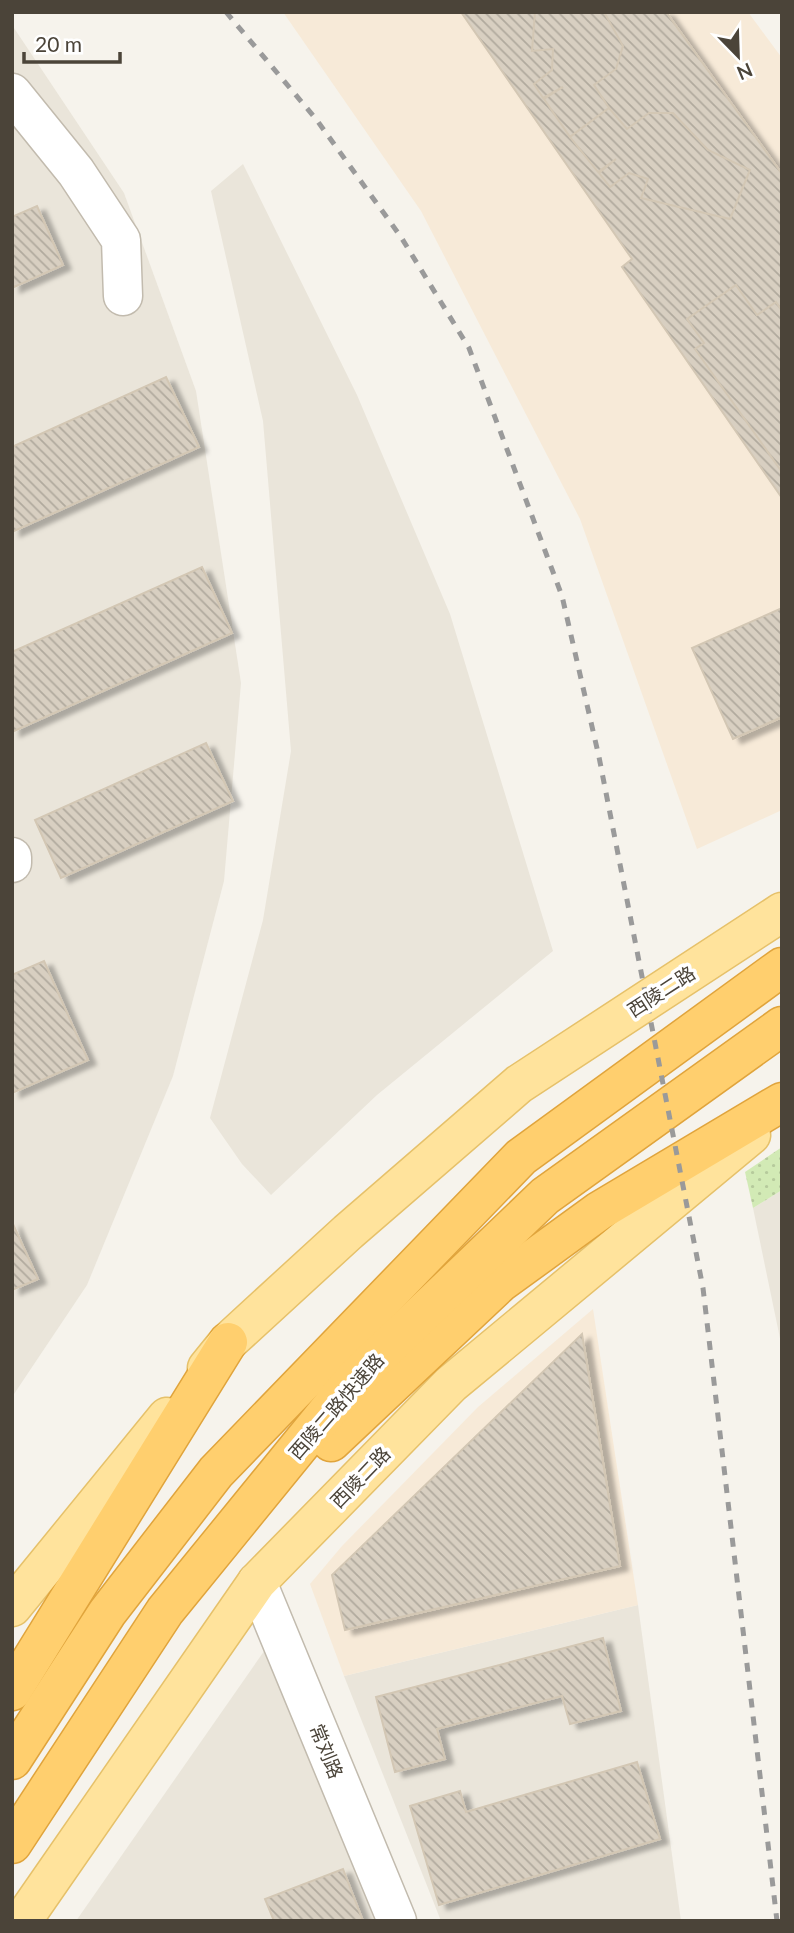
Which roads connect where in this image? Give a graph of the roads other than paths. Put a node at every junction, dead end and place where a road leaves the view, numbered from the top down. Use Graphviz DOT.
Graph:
graph roads {
  1 [pos="12,93"];
  2 [pos="123,296"];
  3 [pos="12,857"];
  4 [pos="12,863"];
  5 [pos="782,912"];
  6 [pos="782,967"];
  7 [pos="782,1026"];
  8 [pos="782,1102"];
  9 [pos="782,1111"];
  10 [pos="228,1342"];
  11 [pos="257,1582"];
  12 [pos="12,1607"];
  13 [pos="166,1611"];
  14 [pos="12,1690"];
  15 [pos="12,1760"];
  16 [pos="12,1844"];
  17 [pos="22,1921"];
  18 [pos="397,1921"];
  1 -- 2 [label="street"];
  3 -- 4 [label="street"];
  5 -- 10 [label="main road, 西陵二路"];
  6 -- 15 [label="highway, 西陵二路快速路"];
  7 -- 13 [label="highway, 西陵二路快速路"];
  8 -- 13 [label="highway"];
  9 -- 11 [label="main road, 西陵二路"];
  10 -- 12 [label="main road, 西陵二路"];
  10 -- 14 [label="highway"];
  11 -- 17 [label="main road, 西陵二路"];
  11 -- 18 [label="street, 常刘路"];
  13 -- 16 [label="highway, 西陵二路快速路"];
}
